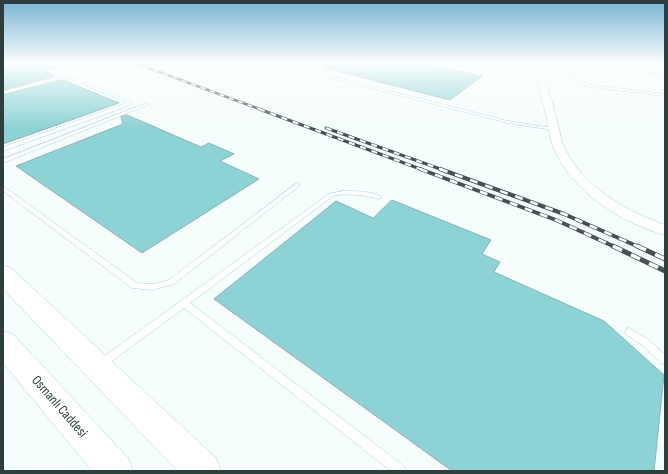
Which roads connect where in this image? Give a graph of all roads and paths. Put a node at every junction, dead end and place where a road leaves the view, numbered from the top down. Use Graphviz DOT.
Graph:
graph roads {
  1 [pos="32,85"];
  2 [pos="87,85"];
  3 [pos="364,85"];
  4 [pos="541,85"];
  5 [pos="589,85"];
  6 [pos="3,93"];
  7 [pos="665,95"];
  8 [pos="148,104"];
  9 [pos="553,129"];
  10 [pos="3,149"];
  11 [pos="3,161"];
  12 [pos="297,185"];
  13 [pos="3,188"];
  14 [pos="379,197"];
  15 [pos="665,230"];
  16 [pos="3,274"];
  17 [pos="184,303"];
  18 [pos="630,332"];
  19 [pos="3,343"];
  20 [pos="665,362"];
  21 [pos="97,366"];
  22 [pos="115,471"];
  23 [pos="203,471"];
  24 [pos="401,471"];
  1 -- 6 [label="lane"];
  2 -- 10 [label="lane"];
  3 -- 9 [label="lane"];
  4 -- 9 [label="street"];
  5 -- 7 [label="lane"];
  8 -- 11 [label="lane"];
  9 -- 15 [label="street"];
  12 -- 13 [label="lane"];
  14 -- 17 [label="lane"];
  16 -- 21 [label="street"];
  17 -- 21 [label="lane"];
  17 -- 24 [label="lane"];
  18 -- 20 [label="lane"];
  19 -- 22 [label="street, Osmanlı Caddesi"];
  21 -- 23 [label="street"];
}
